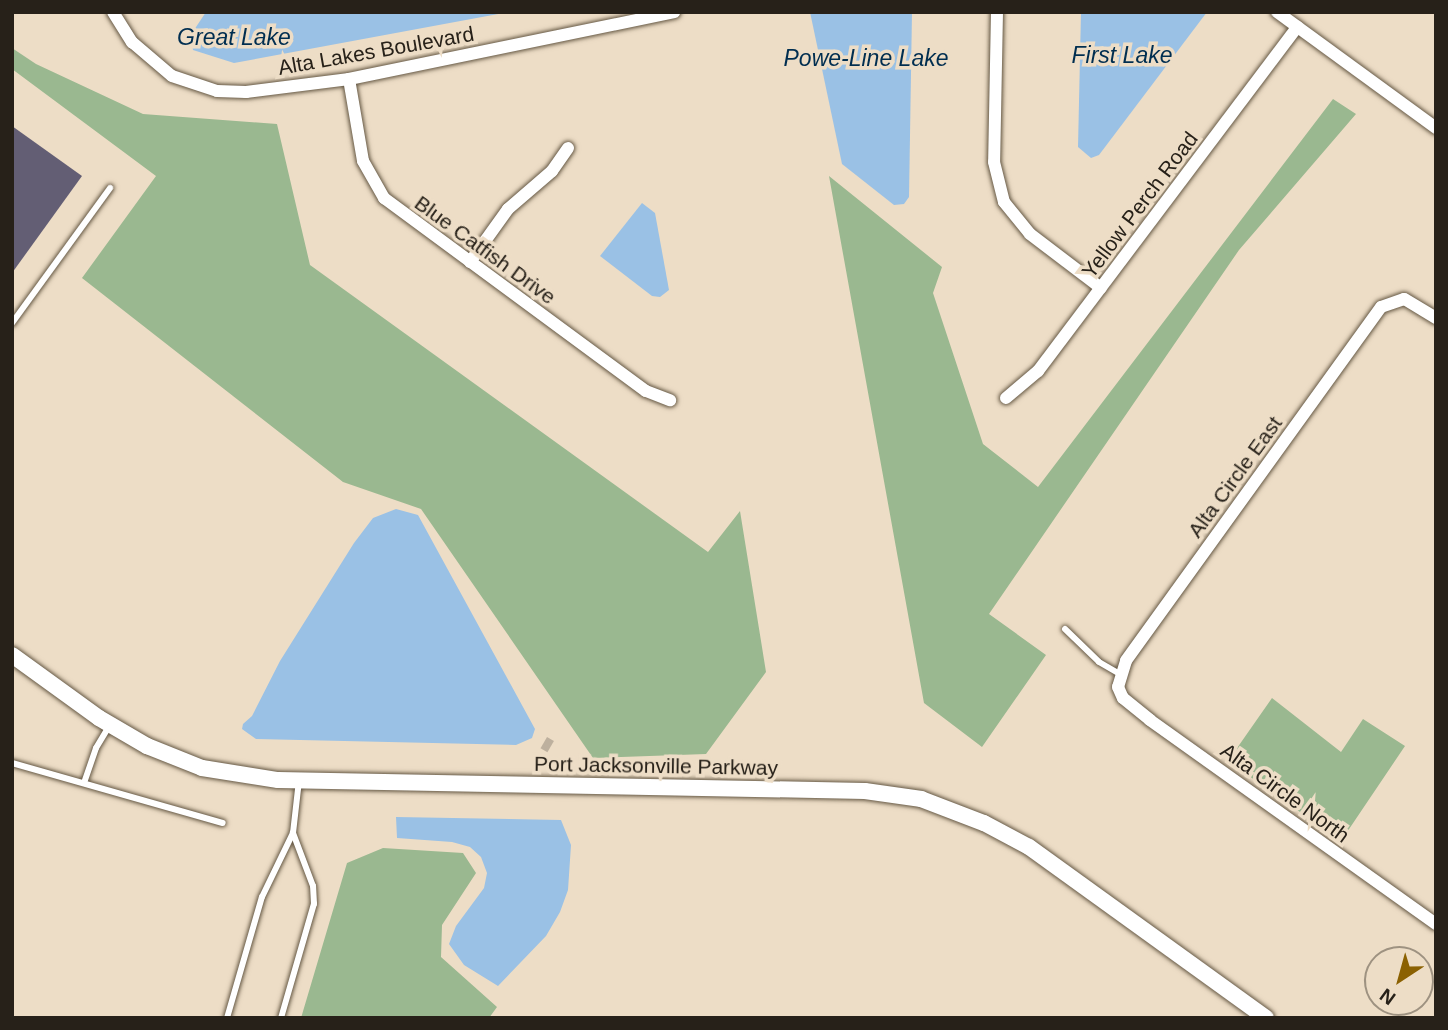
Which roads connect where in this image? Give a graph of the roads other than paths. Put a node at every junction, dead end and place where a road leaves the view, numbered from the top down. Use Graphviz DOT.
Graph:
graph roads {
  1 [pos="113,12"];
  2 [pos="674,12"];
  3 [pos="998,12"];
  4 [pos="1277,12"];
  5 [pos="1297,27"];
  6 [pos="349,79"];
  7 [pos="1436,128"];
  8 [pos="568,148"];
  9 [pos="110,188"];
  10 [pos="470,262"];
  11 [pos="1101,288"];
  12 [pos="1436,318"];
  13 [pos="12,323"];
  14 [pos="1006,398"];
  15 [pos="670,400"];
  16 [pos="1065,629"];
  17 [pos="14,661"];
  18 [pos="1119,681"];
  19 [pos="111,725"];
  20 [pos="12,763"];
  21 [pos="299,780"];
  22 [pos="83,783"];
  23 [pos="223,823"];
  24 [pos="293,833"];
  25 [pos="1436,924"];
  26 [pos="227,1018"];
  27 [pos="281,1018"];
  28 [pos="1266,1018"];
  1 -- 6 [label="street, Alta Lakes Boulevard"];
  2 -- 6 [label="street, Alta Lakes Boulevard"];
  3 -- 11 [label="street"];
  4 -- 5 [label="street"];
  5 -- 7 [label="street"];
  5 -- 11 [label="street, Yellow Perch Road"];
  6 -- 10 [label="street, Blue Catfish Drive"];
  8 -- 10 [label="street"];
  9 -- 13 [label="lane"];
  10 -- 15 [label="street, Blue Catfish Drive"];
  11 -- 14 [label="street, Yellow Perch Road"];
  12 -- 18 [label="street, Alta Circle East"];
  16 -- 18 [label="lane"];
  17 -- 19 [label="street, Port Jacksonville Parkway"];
  18 -- 25 [label="street, Alta Circle North"];
  19 -- 21 [label="street, Port Jacksonville Parkway"];
  19 -- 22 [label="lane"];
  20 -- 22 [label="lane"];
  21 -- 24 [label="lane"];
  21 -- 28 [label="street, Port Jacksonville Parkway"];
  22 -- 23 [label="lane"];
  24 -- 26 [label="lane"];
  24 -- 27 [label="lane"];
}
